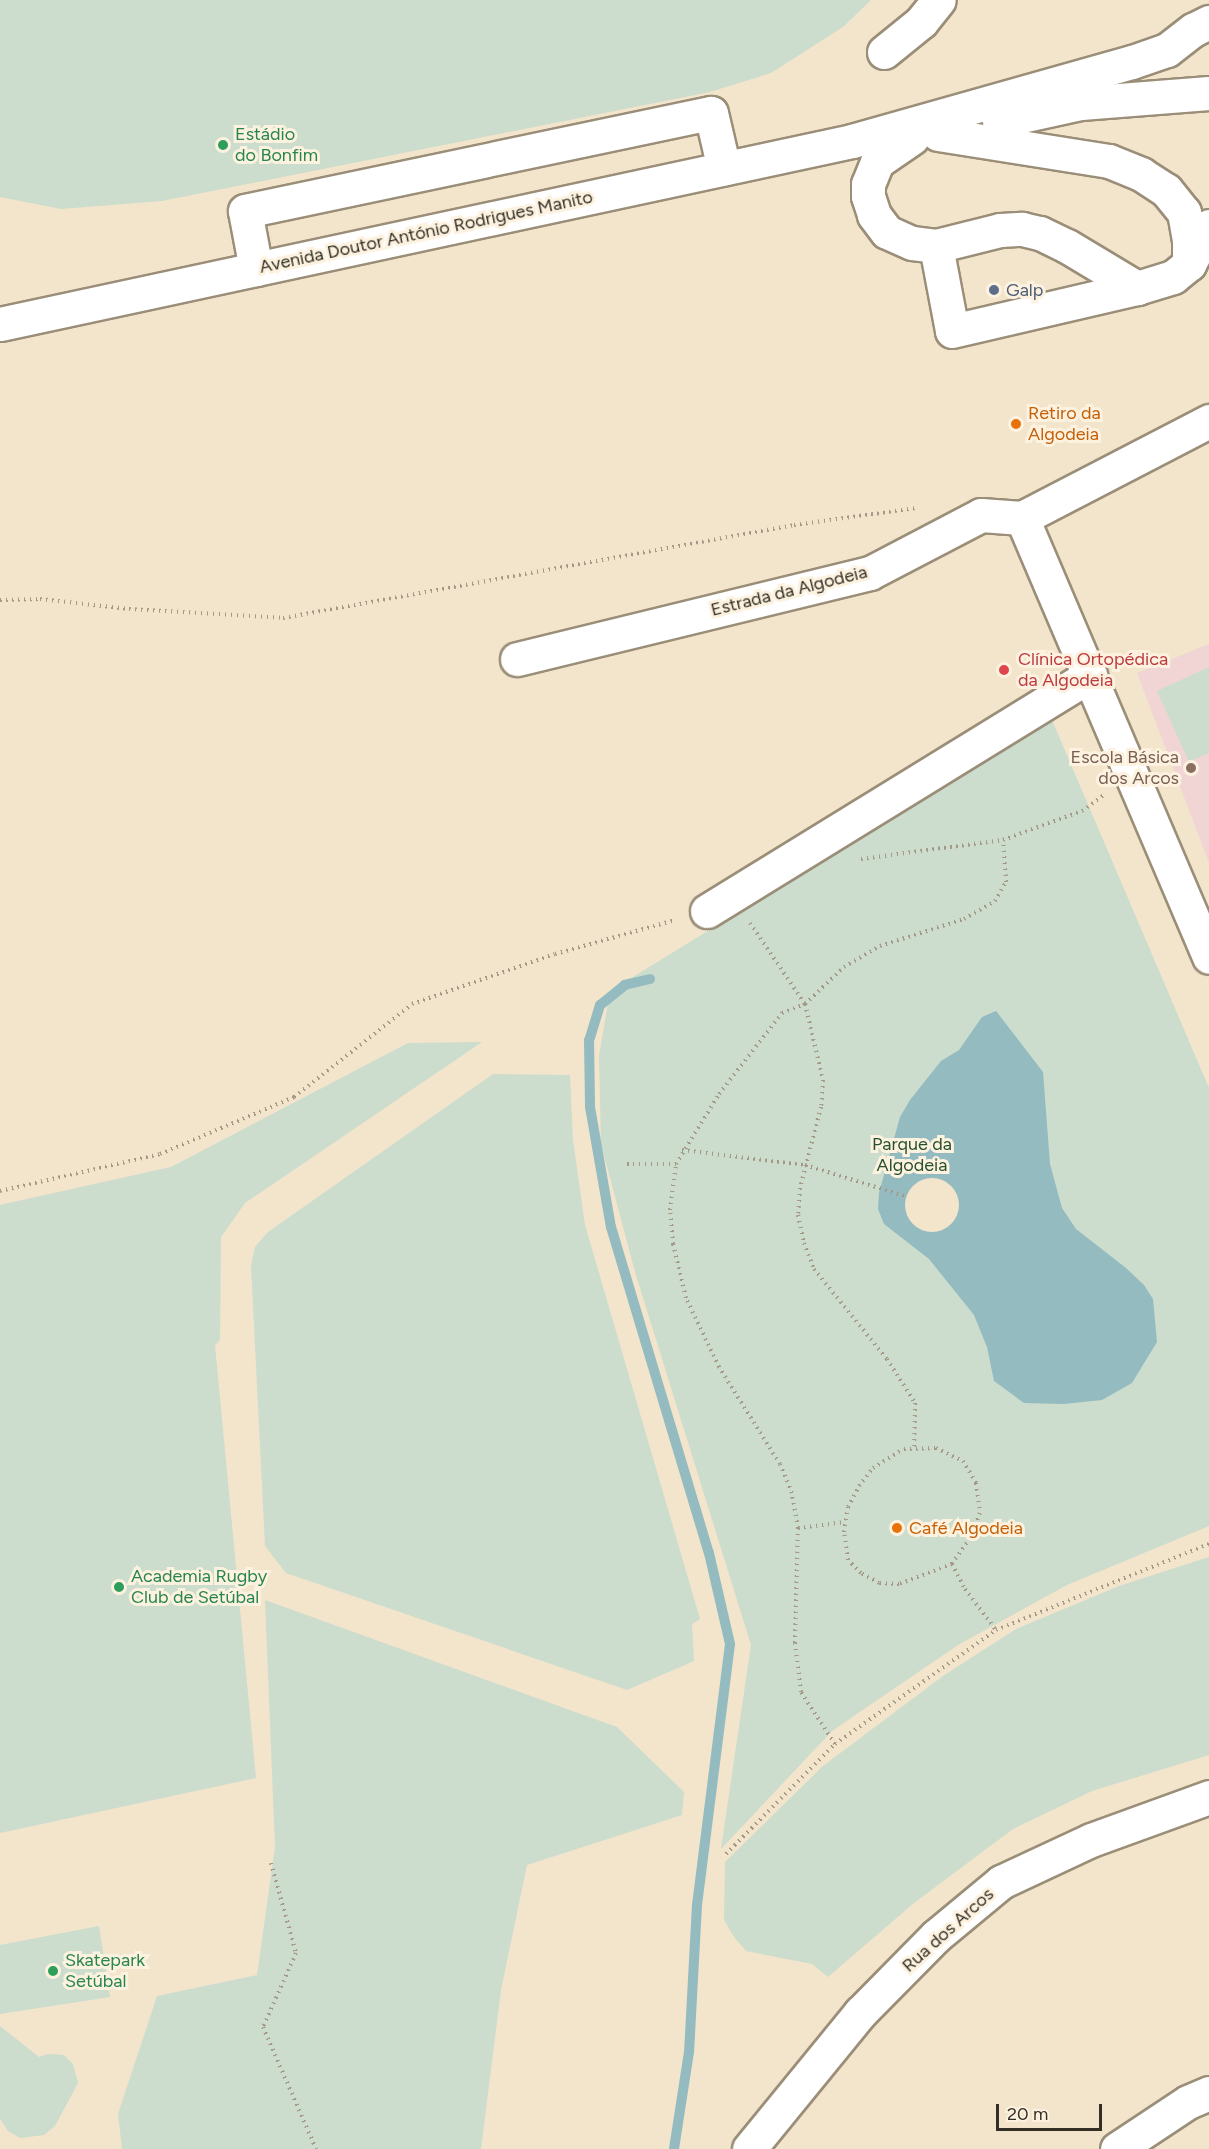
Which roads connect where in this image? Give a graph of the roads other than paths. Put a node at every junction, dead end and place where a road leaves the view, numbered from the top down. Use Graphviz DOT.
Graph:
graph roads {
  1 [pos="939,0"];
  2 [pos="1209,22"];
  3 [pos="884,52"];
  4 [pos="1209,93"];
  5 [pos="925,136"];
  6 [pos="852,141"];
  7 [pos="724,169"];
  8 [pos="1209,226"];
  9 [pos="936,246"];
  10 [pos="1189,264"];
  11 [pos="256,269"];
  12 [pos="1137,288"];
  13 [pos="0,324"];
  14 [pos="1209,421"];
  15 [pos="1022,518"];
  16 [pos="517,658"];
  17 [pos="1090,675"];
  18 [pos="707,911"];
  19 [pos="1209,957"];
  20 [pos="1209,1797"];
  21 [pos="1209,2093"];
  22 [pos="749,2149"];
  23 [pos="1117,2149"];
  1 -- 3 [label="street"];
  2 -- 6 [label="street, Avenida Doutor António Rodrigues Manito"];
  4 -- 5 [label="street, Avenida Doutor António Rodrigues Manito"];
  5 -- 6 [label="street, Avenida Doutor António Rodrigues Manito"];
  5 -- 9 [label="street"];
  5 -- 10 [label="street"];
  6 -- 7 [label="street, Avenida Doutor António Rodrigues Manito"];
  7 -- 11 [label="street, Avenida Doutor António Rodrigues Manito"];
  7 -- 11 [label="street"];
  8 -- 10 [label="street"];
  9 -- 12 [label="street"];
  9 -- 12 [label="street"];
  10 -- 12 [label="street"];
  11 -- 13 [label="street, Avenida Doutor António Rodrigues Manito"];
  14 -- 15 [label="street"];
  15 -- 16 [label="street, Estrada da Algodeia"];
  15 -- 17 [label="street"];
  17 -- 18 [label="street"];
  17 -- 19 [label="street"];
  20 -- 22 [label="street, Rua dos Arcos"];
  21 -- 23 [label="street"];
}
